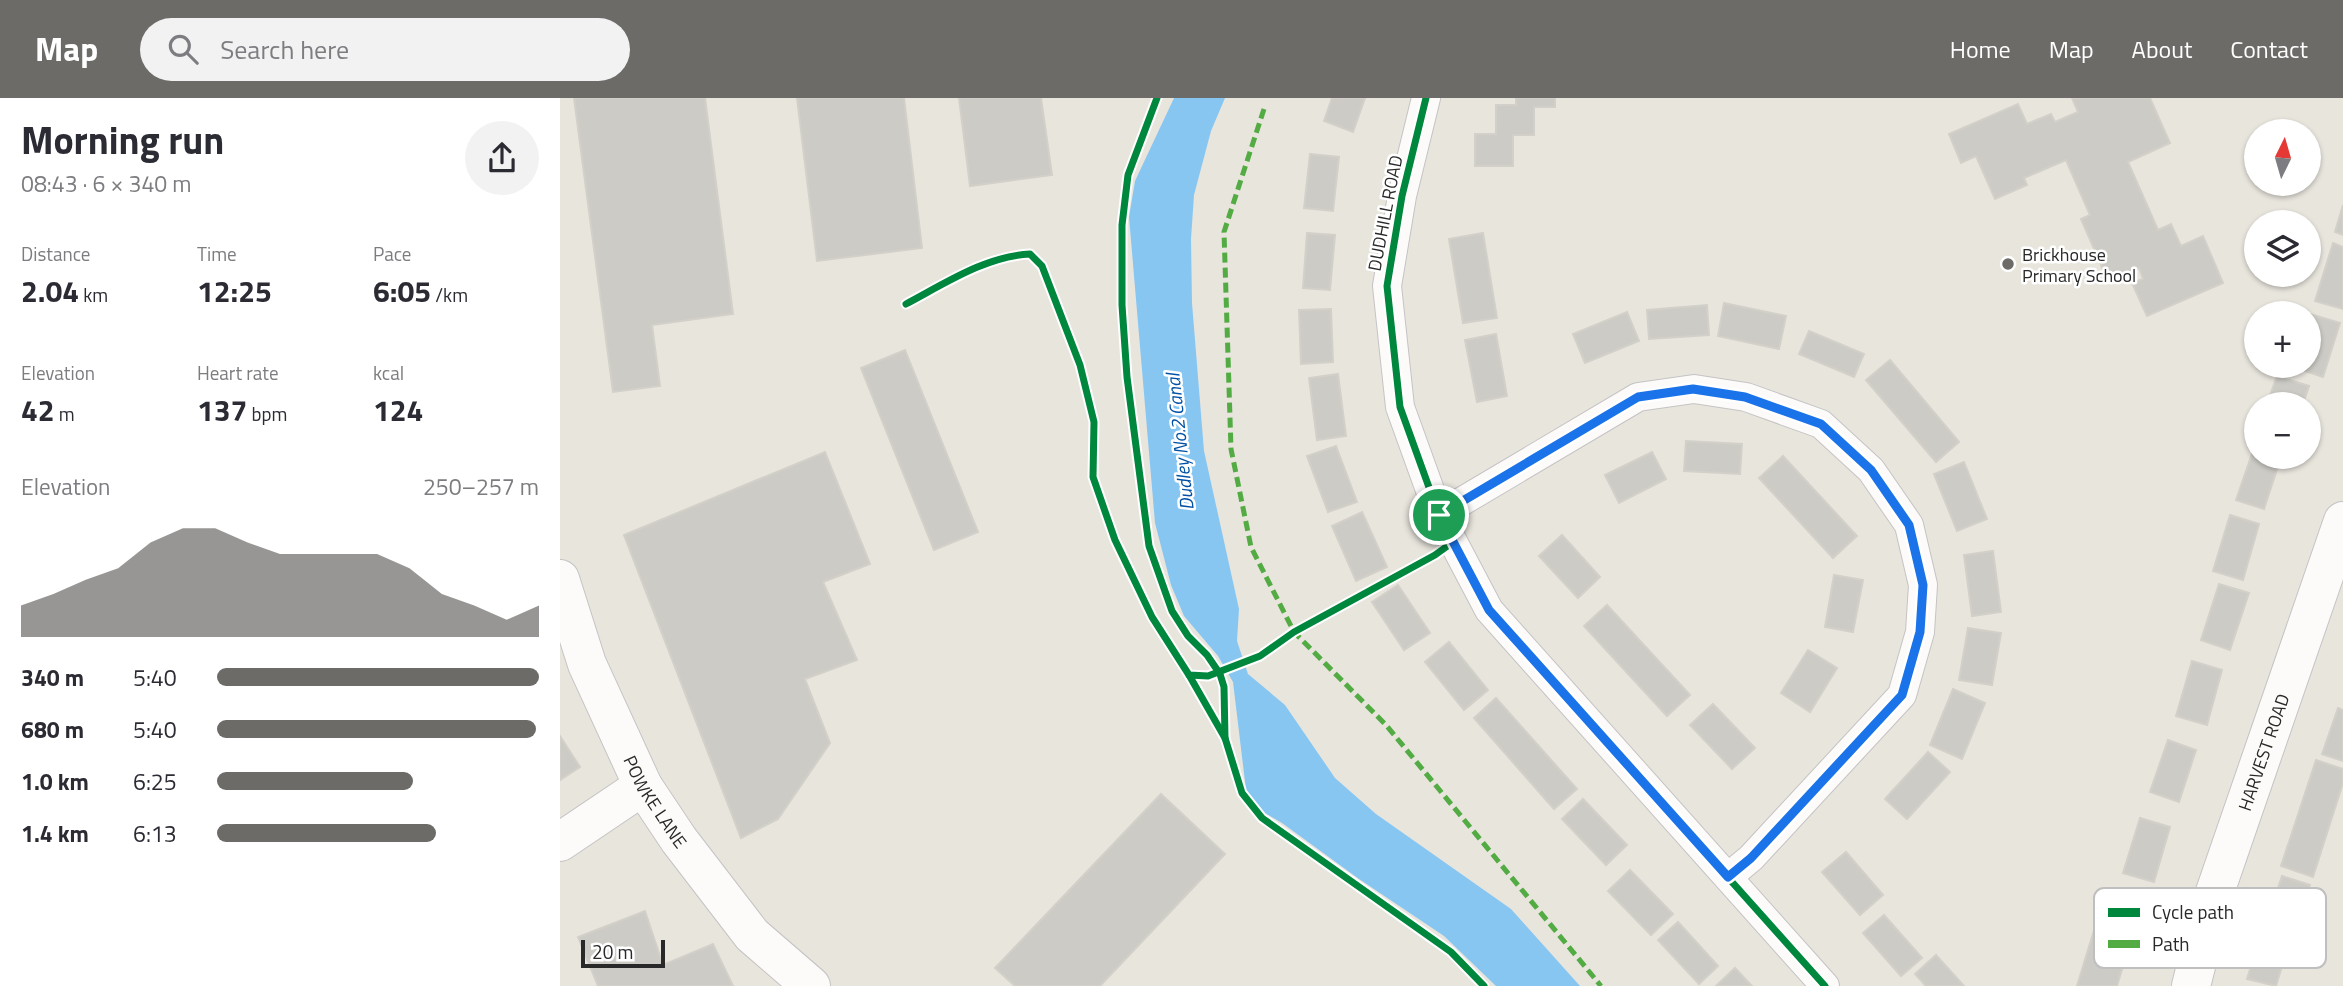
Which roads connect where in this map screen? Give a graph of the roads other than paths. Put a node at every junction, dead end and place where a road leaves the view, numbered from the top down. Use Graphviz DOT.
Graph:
graph roads {
  1 [pos="1426,98"];
  2 [pos="1439,515"];
  3 [pos="2343,521"];
  4 [pos="560,579"];
  5 [pos="643,786"];
  6 [pos="560,842"];
  7 [pos="1728,877"];
  8 [pos="2216,888"];
  9 [pos="2196,968"];
  10 [pos="811,986"];
  11 [pos="1825,986"];
  12 [pos="2191,986"];
  1 -- 2 [label="street, DUDHILL ROAD"];
  2 -- 7 [label="street, DUDHILL ROAD"];
  2 -- 7 [label="street"];
  3 -- 8 [label="street, HARVEST ROAD"];
  4 -- 5 [label="street, POWKE LANE"];
  5 -- 6 [label="street"];
  5 -- 10 [label="street, POWKE LANE"];
  7 -- 11 [label="street, DUDHILL ROAD"];
  9 -- 12 [label="street, HARVEST ROAD"];
}
